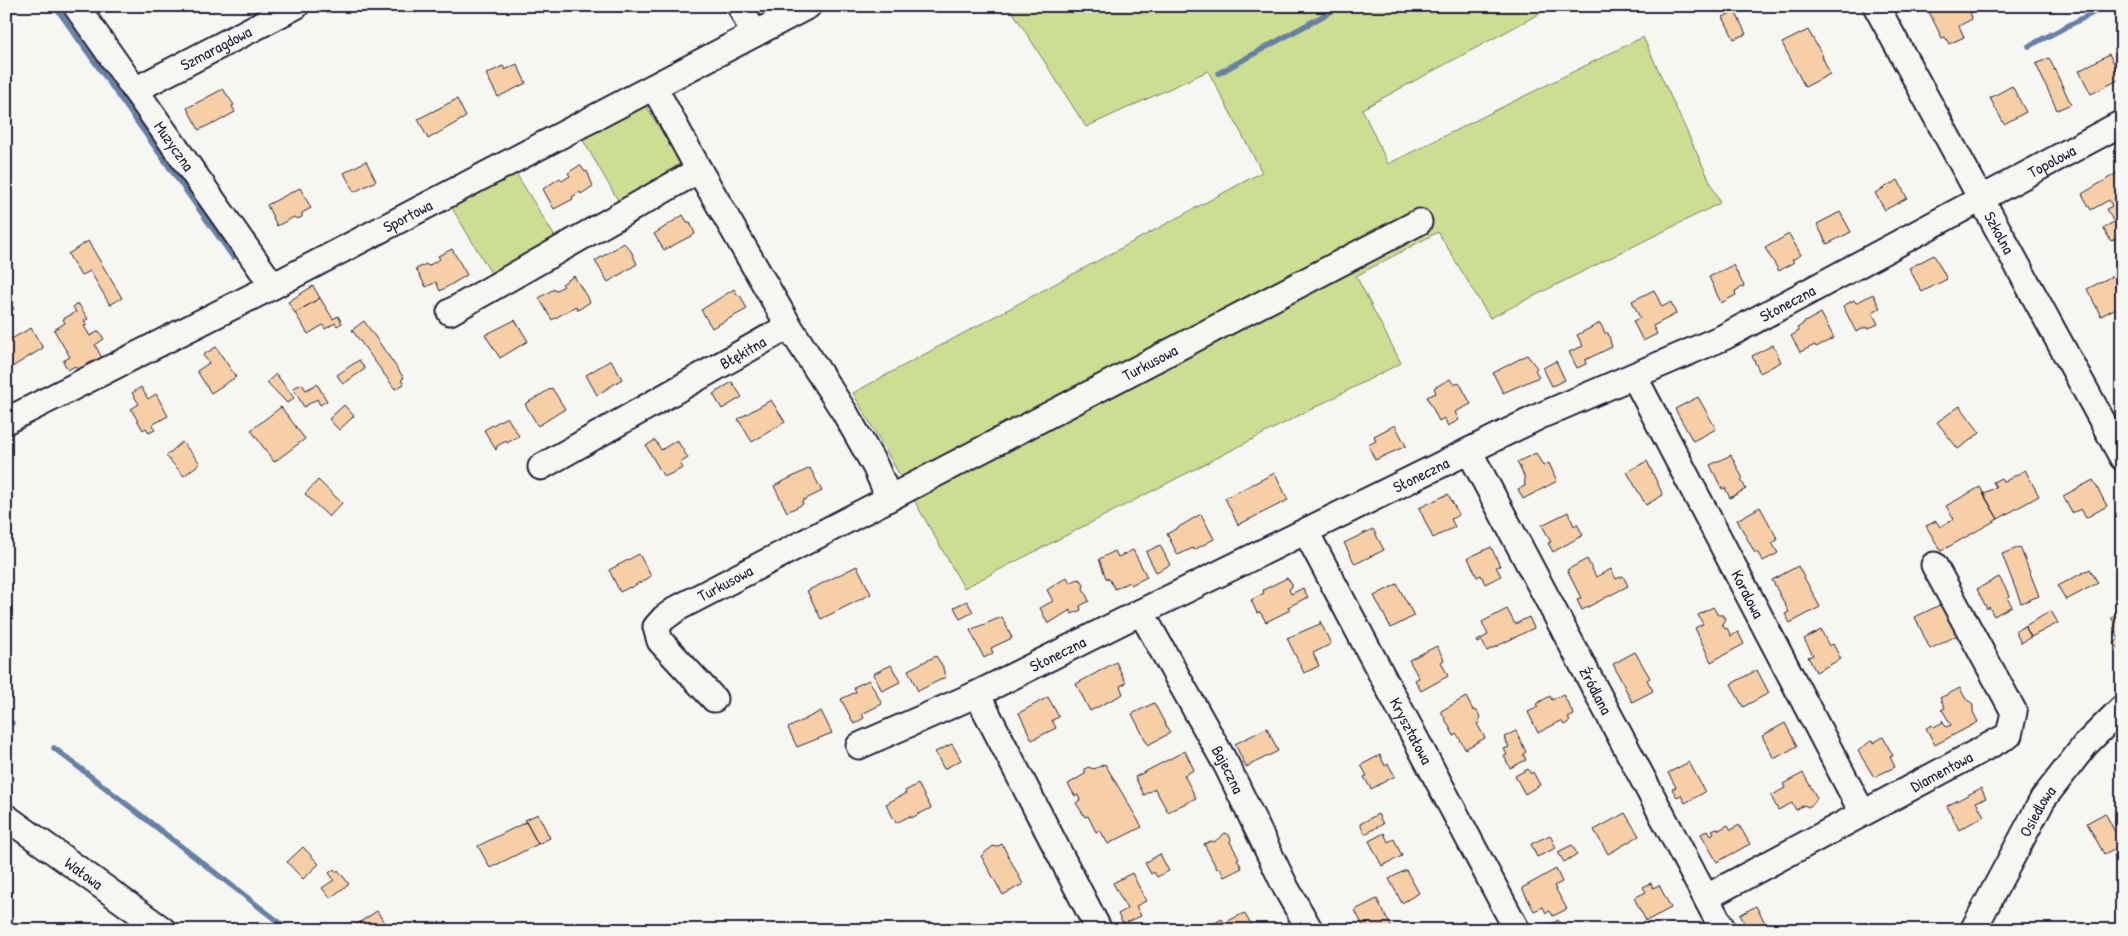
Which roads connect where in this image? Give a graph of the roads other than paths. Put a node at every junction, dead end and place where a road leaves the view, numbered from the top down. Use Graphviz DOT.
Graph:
graph roads {
  1 [pos="76,6"];
  2 [pos="296,6"];
  3 [pos="740,6"];
  4 [pos="808,6"];
  5 [pos="1876,6"];
  6 [pos="754,34"];
  7 [pos="654,87"];
  8 [pos="135,90"];
  9 [pos="2122,123"];
  10 [pos="699,170"];
  11 [pos="1980,198"];
  12 [pos="1419,222"];
  13 [pos="274,286"];
  14 [pos="450,312"];
  15 [pos="789,326"];
  16 [pos="1634,376"];
  17 [pos="6,421"];
  18 [pos="1469,451"];
  19 [pos="2122,457"];
  20 [pos="541,467"];
  21 [pos="882,502"];
  22 [pos="1306,532"];
  23 [pos="1934,565"];
  24 [pos="1140,612"];
  25 [pos="977,694"];
  26 [pos="714,699"];
  27 [pos="2122,708"];
  28 [pos="859,746"];
  29 [pos="1862,812"];
  30 [pos="6,817"];
  31 [pos="1707,897"];
  32 [pos="164,930"];
  33 [pos="1099,930"];
  34 [pos="1310,930"];
  35 [pos="1517,930"];
  36 [pos="1723,930"];
  37 [pos="1973,930"];
  1 -- 8 [label="street, Muzyczna"];
  2 -- 8 [label="street, Szmaragdowa"];
  3 -- 6 [label="street"];
  4 -- 6 [label="street, Sportowa"];
  5 -- 11 [label="street, Szkolna"];
  6 -- 7 [label="street, Sportowa"];
  7 -- 10 [label="street"];
  7 -- 13 [label="street, Sportowa"];
  8 -- 13 [label="street, Muzyczna"];
  9 -- 11 [label="street, Topolowa"];
  10 -- 14 [label="street"];
  10 -- 15 [label="street"];
  11 -- 16 [label="street, Słoneczna"];
  11 -- 19 [label="street, Szkolna"];
  12 -- 21 [label="street, Turkusowa"];
  13 -- 17 [label="street, Sportowa"];
  15 -- 20 [label="street, Błękitna"];
  15 -- 21 [label="street"];
  16 -- 18 [label="street, Słoneczna"];
  16 -- 29 [label="street, Koralowa"];
  18 -- 22 [label="street, Słoneczna"];
  18 -- 31 [label="street, Źródlana"];
  21 -- 26 [label="street, Turkusowa"];
  22 -- 24 [label="street, Słoneczna"];
  22 -- 35 [label="street, Kryształowa"];
  23 -- 29 [label="street, Diamentowa"];
  24 -- 25 [label="street, Słoneczna"];
  24 -- 34 [label="street, Bajeczna"];
  25 -- 28 [label="street, Słoneczna"];
  25 -- 33 [label="street"];
  27 -- 37 [label="street, Osiedlowa"];
  29 -- 31 [label="street, Diamentowa"];
  30 -- 32 [label="street, Wałowa"];
  31 -- 36 [label="street, Źródlana"];
}
